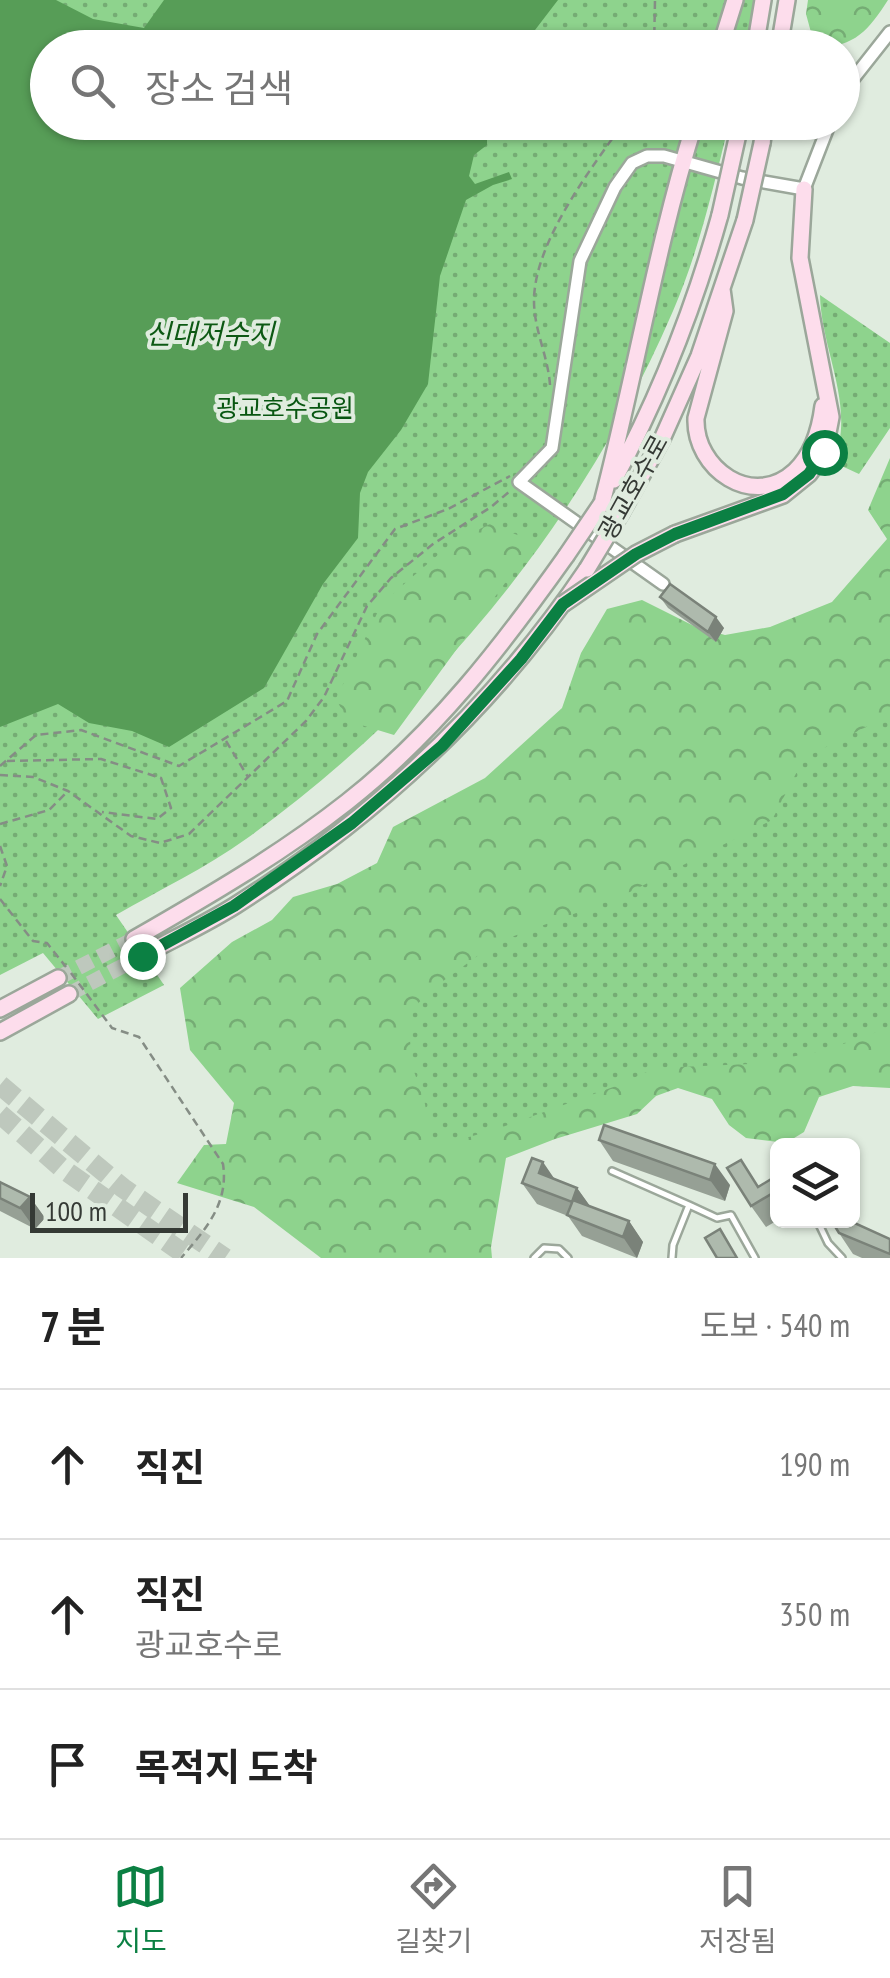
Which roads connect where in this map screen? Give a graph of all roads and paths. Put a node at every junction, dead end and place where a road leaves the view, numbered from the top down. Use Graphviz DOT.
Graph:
graph roads {
  1 [pos="655,0"];
  2 [pos="735,0"];
  3 [pos="764,0"];
  4 [pos="788,0"];
  5 [pos="654,30"];
  6 [pos="726,30"];
  7 [pos="758,30"];
  8 [pos="782,30"];
  9 [pos="890,32"];
  10 [pos="860,70"];
  11 [pos="612,140"];
  12 [pos="690,140"];
  13 [pos="736,140"];
  14 [pos="762,140"];
  15 [pos="823,140"];
  16 [pos="683,162"];
  17 [pos="804,190"];
  18 [pos="722,289"];
  19 [pos="825,392"];
  20 [pos="550,394"];
  21 [pos="517,478"];
  22 [pos="602,503"];
  23 [pos="663,584"];
  24 [pos="563,604"];
  25 [pos="225,740"];
  26 [pos="6,761"];
  27 [pos="0,766"];
  28 [pos="0,775"];
  29 [pos="249,779"];
  30 [pos="68,791"];
  31 [pos="99,812"];
  32 [pos="0,824"];
  33 [pos="0,846"];
  34 [pos="0,886"];
  35 [pos="0,898"];
  36 [pos="134,939"];
  37 [pos="142,956"];
  38 [pos="58,978"];
  39 [pos="69,994"];
  40 [pos="0,1010"];
  41 [pos="0,1032"];
  42 [pos="612,1172"];
  43 [pos="689,1205"];
  44 [pos="821,1228"];
  45 [pos="181,1258"];
  46 [pos="534,1258"];
  47 [pos="568,1258"];
  48 [pos="672,1258"];
  49 [pos="756,1258"];
  50 [pos="842,1258"];
  1 -- 5 [label="path"];
  2 -- 6 [label="main road"];
  3 -- 7 [label="main road"];
  4 -- 8 [label="main road"];
  9 -- 10 [label="street"];
  11 -- 20 [label="path"];
  12 -- 16 [label="main road"];
  13 -- 22 [label="main road, 광교호수로, bridge"];
  14 -- 18 [label="main road, 광교호수로, bridge"];
  15 -- 17 [label="street"];
  16 -- 17 [label="street"];
  16 -- 21 [label="street"];
  16 -- 22 [label="main road"];
  17 -- 19 [label="main road"];
  18 -- 19 [label="main road"];
  18 -- 24 [label="main road, 광교호수로, bridge"];
  19 -- 24 [label="main road, bridge"];
  21 -- 23 [label="street"];
  21 -- 25 [label="path"];
  21 -- 29 [label="path"];
  22 -- 36 [label="main road, 광교호수로, bridge"];
  24 -- 37 [label="main road, 광교호수로"];
  25 -- 26 [label="path"];
  25 -- 29 [label="path"];
  26 -- 27 [label="path"];
  26 -- 31 [label="path"];
  28 -- 30 [label="path"];
  29 -- 31 [label="path"];
  30 -- 31 [label="path"];
  30 -- 32 [label="path"];
  33 -- 34 [label="path"];
  35 -- 45 [label="path"];
  38 -- 40 [label="main road"];
  39 -- 41 [label="main road"];
  42 -- 43 [label="lane"];
  43 -- 48 [label="lane"];
  43 -- 49 [label="lane"];
  44 -- 50 [label="lane"];
  46 -- 47 [label="lane"];
}
